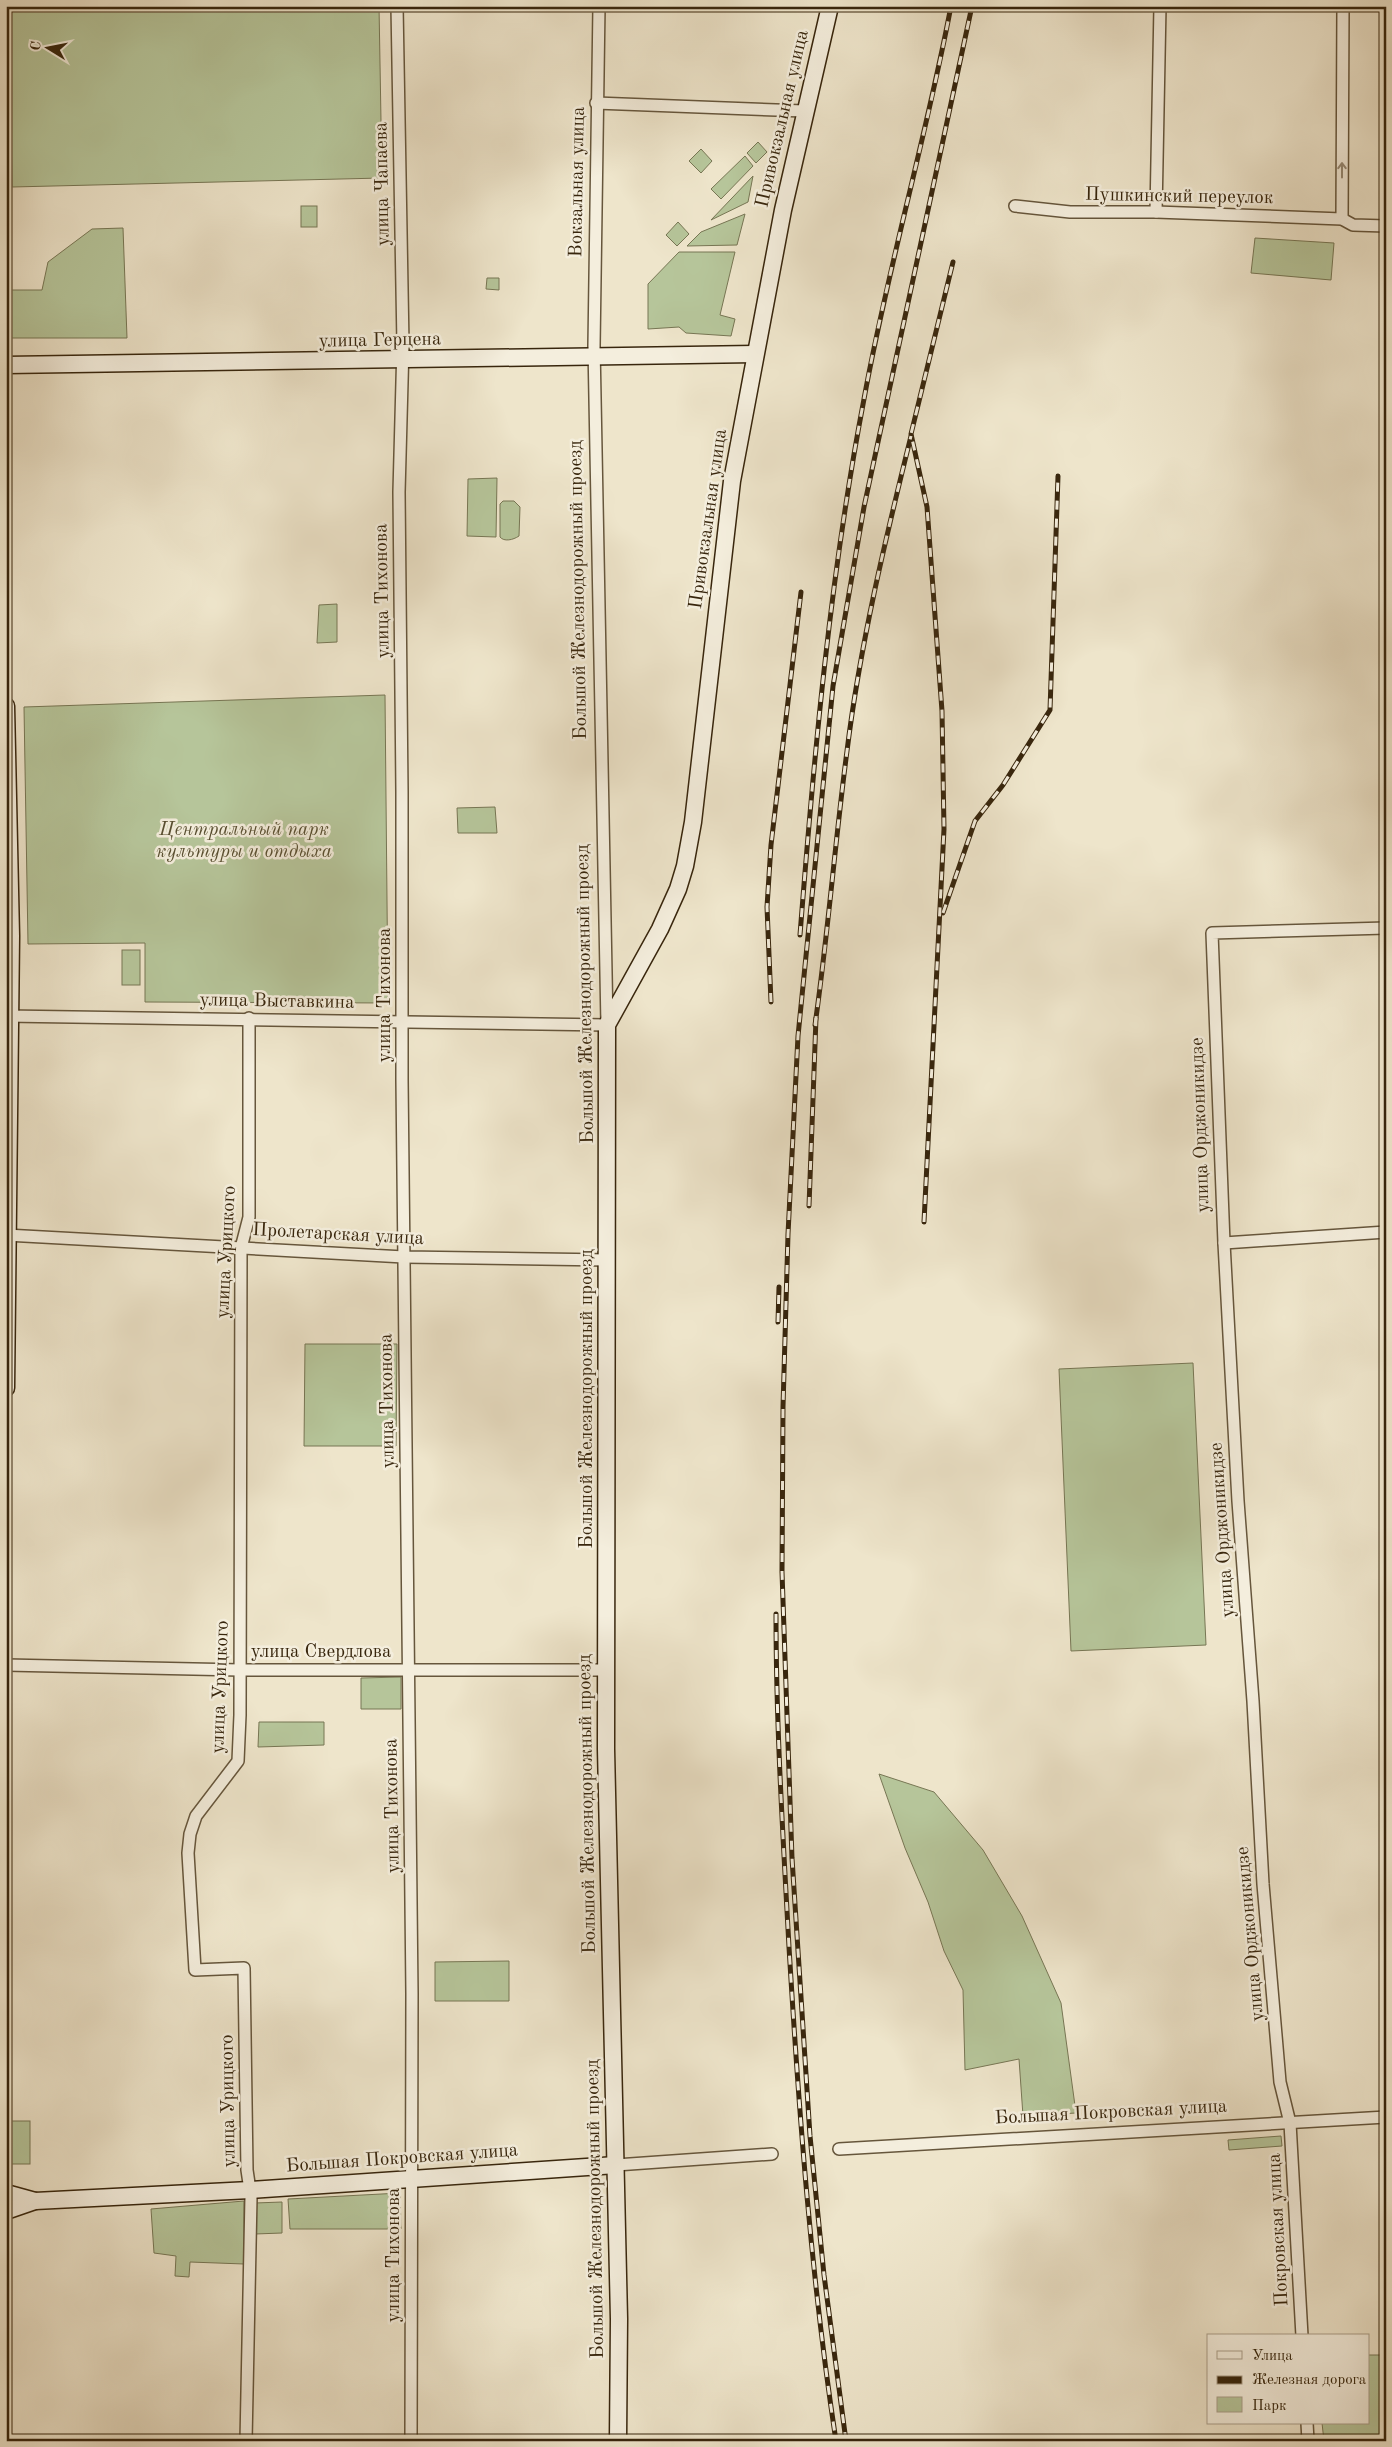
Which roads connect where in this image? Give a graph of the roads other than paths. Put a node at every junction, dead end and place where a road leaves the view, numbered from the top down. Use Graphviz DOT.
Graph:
graph roads {
  1 [pos="397,6"];
  2 [pos="599,6"];
  3 [pos="830,6"];
  4 [pos="1160,6"];
  5 [pos="1343,6"];
  6 [pos="596,103"];
  7 [pos="804,111"];
  8 [pos="1015,206"];
  9 [pos="1156,212"];
  10 [pos="1342,219"];
  11 [pos="1386,226"];
  12 [pos="754,354"];
  13 [pos="595,357"];
  14 [pos="402,360"];
  15 [pos="6,365"];
  16 [pos="6,706"];
  17 [pos="1386,928"];
  18 [pos="9,1016"];
  19 [pos="249,1018"];
  20 [pos="402,1021"];
  21 [pos="607,1025"];
  22 [pos="1386,1232"];
  23 [pos="8,1235"];
  24 [pos="1224,1242"];
  25 [pos="241,1248"];
  26 [pos="404,1257"];
  27 [pos="608,1260"];
  28 [pos="6,1388"];
  29 [pos="6,1665"];
  30 [pos="240,1670"];
  31 [pos="409,1670"];
  32 [pos="605,1670"];
  33 [pos="1386,2117"];
  34 [pos="1290,2123"];
  35 [pos="839,2149"];
  36 [pos="772,2154"];
  37 [pos="616,2165"];
  38 [pos="412,2178"];
  39 [pos="250,2190"];
  40 [pos="6,2193"];
  41 [pos="35,2201"];
  42 [pos="6,2211"];
  43 [pos="1302,2334"];
  44 [pos="1307,2424"];
  45 [pos="246,2441"];
  46 [pos="411,2441"];
  47 [pos="618,2441"];
  48 [pos="1308,2441"];
  1 -- 14 [label="street, улица Чапаева"];
  2 -- 6 [label="street, Вокзальная улица"];
  3 -- 7 [label="main road, Привокзальная улица"];
  4 -- 9 [label="street"];
  10 -- 5 [label="street, one-way"];
  6 -- 7 [label="street"];
  6 -- 13 [label="street, Вокзальная улица"];
  7 -- 12 [label="main road, Привокзальная улица"];
  8 -- 9 [label="street, Пушкинский переулок"];
  9 -- 10 [label="street, Пушкинский переулок"];
  10 -- 11 [label="street, Пушкинский переулок"];
  12 -- 13 [label="main road, улица Герцена"];
  12 -- 21 [label="main road, Привокзальная улица"];
  13 -- 14 [label="main road, улица Герцена"];
  13 -- 21 [label="street, Большой Железнодорожный проезд"];
  14 -- 15 [label="main road, улица Герцена"];
  14 -- 20 [label="street, улица Тихонова"];
  16 -- 18 [label="main road"];
  17 -- 24 [label="street, улица Орджоникидзе"];
  18 -- 19 [label="street, улица Выставкина"];
  18 -- 23 [label="main road"];
  19 -- 20 [label="street, улица Выставкина"];
  19 -- 25 [label="street, улица Урицкого"];
  20 -- 21 [label="street, улица Выставкина"];
  20 -- 26 [label="street, улица Тихонова"];
  21 -- 27 [label="main road, Большой Железнодорожный проезд"];
  22 -- 24 [label="street"];
  23 -- 25 [label="street, Пролетарская улица"];
  23 -- 28 [label="main road"];
  24 -- 34 [label="street, улица Орджоникидзе"];
  25 -- 26 [label="street, Пролетарская улица"];
  25 -- 30 [label="street, улица Урицкого"];
  26 -- 27 [label="street, Пролетарская улица"];
  26 -- 31 [label="street, улица Тихонова"];
  27 -- 32 [label="main road, Большой Железнодорожный проезд"];
  29 -- 30 [label="street, улица Свердлова"];
  30 -- 31 [label="street, улица Свердлова"];
  30 -- 39 [label="street, улица Урицкого"];
  31 -- 32 [label="street, улица Свердлова"];
  31 -- 38 [label="street, улица Тихонова"];
  32 -- 37 [label="main road, Большой Железнодорожный проезд"];
  33 -- 34 [label="street, Большая Покровская улица"];
  34 -- 35 [label="street, Большая Покровская улица"];
  34 -- 43 [label="street, Покровская улица"];
  36 -- 37 [label="street, Большая Покровская улица"];
  37 -- 38 [label="main road, Большая Покровская улица"];
  37 -- 47 [label="main road, Большой Железнодорожный проезд"];
  38 -- 39 [label="main road, Большая Покровская улица"];
  38 -- 46 [label="street, улица Тихонова"];
  39 -- 41 [label="main road, Большая Покровская улица"];
  39 -- 45 [label="street, улица Урицкого"];
  40 -- 41 [label="main road"];
  41 -- 42 [label="main road"];
  44 -- 48 [label="street"];
}
